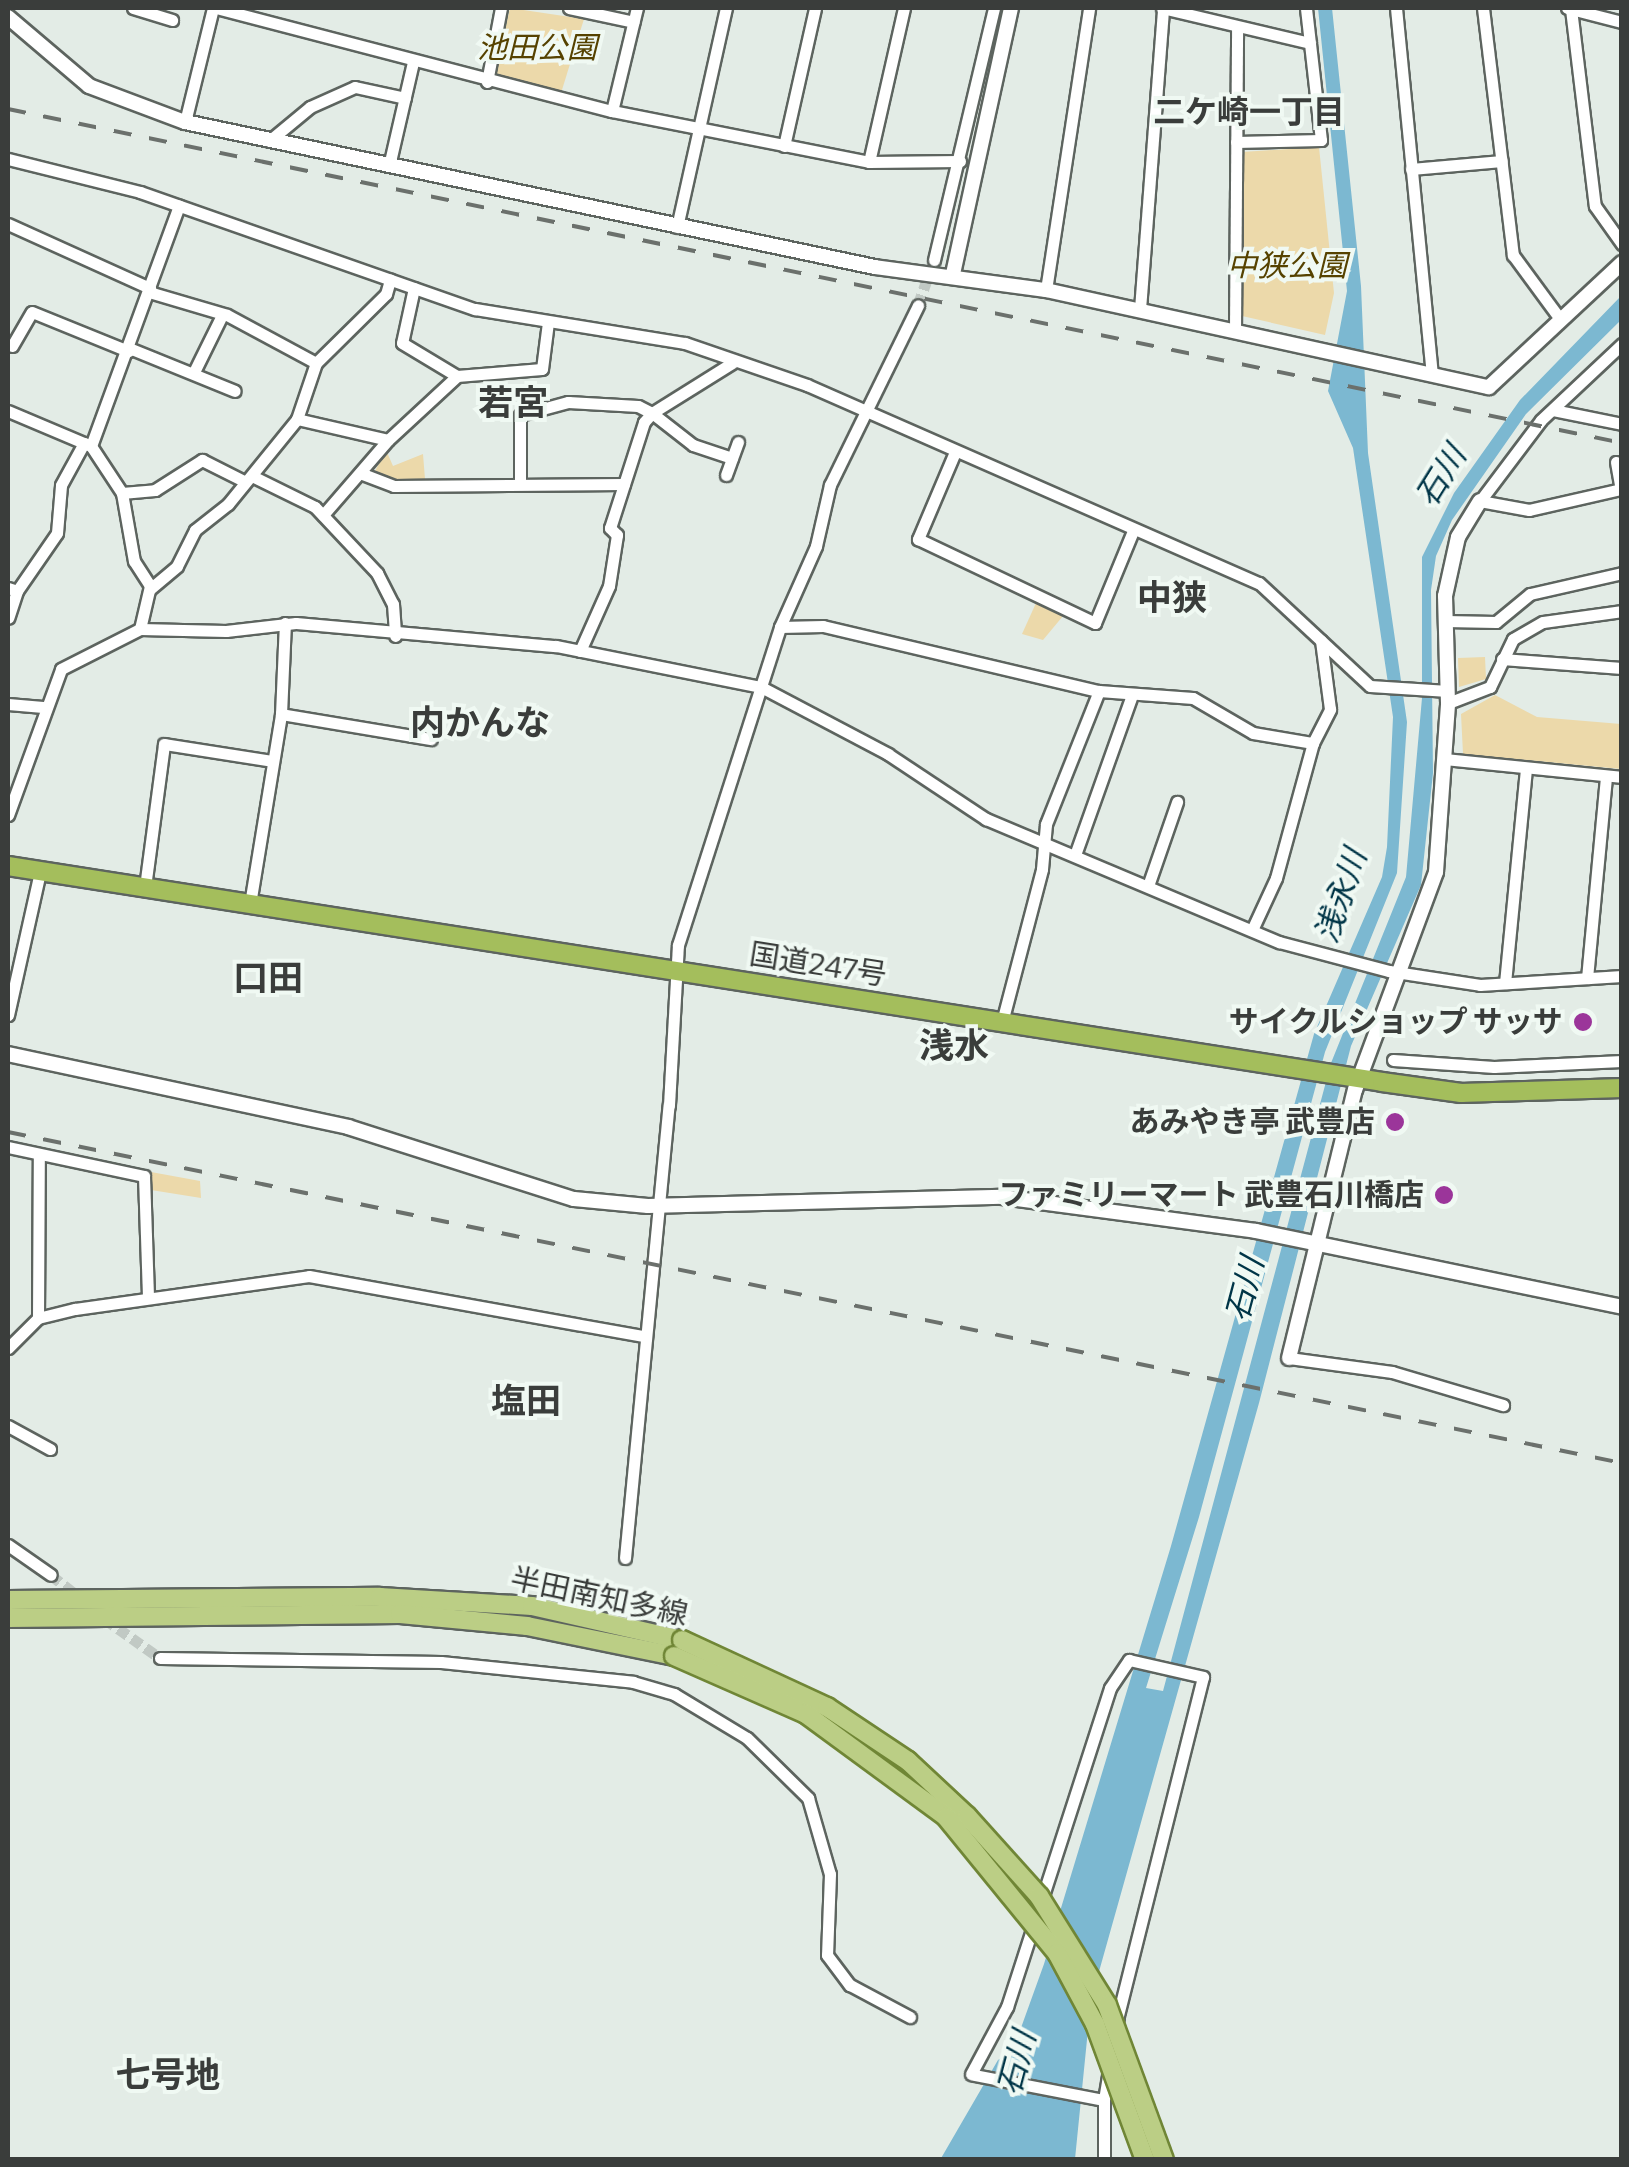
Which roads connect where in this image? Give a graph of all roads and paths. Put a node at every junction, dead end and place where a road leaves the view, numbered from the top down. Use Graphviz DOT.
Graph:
graph roads {
  1 [pos="133,8"];
  2 [pos="215,8"];
  3 [pos="502,8"];
  4 [pos="569,8"];
  5 [pos="637,8"];
  6 [pos="726,8"];
  7 [pos="815,8"];
  8 [pos="904,8"];
  9 [pos="994,8"];
  10 [pos="1011,8"];
  11 [pos="1089,8"];
  12 [pos="1163,8"];
  13 [pos="1306,8"];
  14 [pos="1396,8"];
  15 [pos="1483,8"];
  16 [pos="1567,8"];
  17 [pos="8,17"];
  18 [pos="172,20"];
  19 [pos="634,22"];
  20 [pos="1622,22"];
  21 [pos="1237,26"];
  22 [pos="1310,44"];
  23 [pos="414,62"];
  24 [pos="486,82"];
  25 [pos="405,98"];
  26 [pos="612,111"];
  27 [pos="185,122"];
  28 [pos="698,128"];
  29 [pos="269,141"];
  30 [pos="1236,142"];
  31 [pos="784,146"];
  32 [pos="8,159"];
  33 [pos="960,161"];
  34 [pos="1502,161"];
  35 [pos="869,162"];
  36 [pos="389,166"];
  37 [pos="1411,169"];
  38 [pos="179,206"];
  39 [pos="8,224"];
  40 [pos="678,227"];
  41 [pos="1622,244"];
  42 [pos="934,260"];
  43 [pos="1622,264"];
  44 [pos="952,274"];
  45 [pos="390,280"];
  46 [pos="414,288"];
  47 [pos="150,290"];
  48 [pos="1046,290"];
  49 [pos="918,305"];
  50 [pos="1140,310"];
  51 [pos="222,315"];
  52 [pos="1560,319"];
  53 [pos="548,322"];
  54 [pos="1235,329"];
  55 [pos="1622,344"];
  56 [pos="12,346"];
  57 [pos="128,349"];
  58 [pos="316,363"];
  59 [pos="732,363"];
  60 [pos="194,372"];
  61 [pos="1432,373"];
  62 [pos="457,376"];
  63 [pos="235,391"];
  64 [pos="1553,410"];
  65 [pos="8,411"];
  66 [pos="862,411"];
  67 [pos="652,413"];
  68 [pos="297,419"];
  69 [pos="1622,424"];
  70 [pos="388,440"];
  71 [pos="738,442"];
  72 [pos="88,444"];
  73 [pos="955,452"];
  74 [pos="732,458"];
  75 [pos="1616,462"];
  76 [pos="360,472"];
  77 [pos="726,475"];
  78 [pos="248,478"];
  79 [pos="520,484"];
  80 [pos="624,484"];
  81 [pos="122,493"];
  82 [pos="1480,500"];
  83 [pos="323,515"];
  84 [pos="1132,530"];
  85 [pos="1622,573"];
  86 [pos="150,589"];
  87 [pos="12,590"];
  88 [pos="1622,611"];
  89 [pos="8,618"];
  90 [pos="1445,620"];
  91 [pos="285,624"];
  92 [pos="780,627"];
  93 [pos="140,628"];
  94 [pos="395,636"];
  95 [pos="1322,642"];
  96 [pos="580,651"];
  97 [pos="1502,659"];
  98 [pos="1622,668"];
  99 [pos="761,687"];
  100 [pos="1099,690"];
  101 [pos="1132,695"];
  102 [pos="1446,695"];
  103 [pos="8,704"];
  104 [pos="43,707"];
  105 [pos="282,714"];
  106 [pos="431,739"];
  107 [pos="1313,743"];
  108 [pos="1445,759"];
  109 [pos="273,761"];
  110 [pos="1526,768"];
  111 [pos="1606,776"];
  112 [pos="1622,777"];
  113 [pos="1177,802"];
  114 [pos="8,814"];
  115 [pos="1042,844"];
  116 [pos="1075,855"];
  117 [pos="8,866"];
  118 [pos="40,872"];
  119 [pos="1148,883"];
  120 [pos="145,887"];
  121 [pos="250,904"];
  122 [pos="1252,930"];
  123 [pos="676,970"];
  124 [pos="1395,971"];
  125 [pos="1622,976"];
  126 [pos="1587,978"];
  127 [pos="1505,982"];
  128 [pos="8,1015"];
  129 [pos="1002,1022"];
  130 [pos="8,1054"];
  131 [pos="1393,1060"];
  132 [pos="1622,1061"];
  133 [pos="1354,1078"];
  134 [pos="1622,1088"];
  135 [pos="8,1147"];
  136 [pos="39,1154"];
  137 [pos="658,1206"];
  138 [pos="1314,1242"];
  139 [pos="148,1298"];
  140 [pos="1622,1307"];
  141 [pos="38,1318"];
  142 [pos="644,1336"];
  143 [pos="8,1348"];
  144 [pos="1289,1358"];
  145 [pos="1503,1405"];
  146 [pos="8,1426"];
  147 [pos="50,1449"];
  148 [pos="8,1545"];
  149 [pos="626,1558"];
  150 [pos="51,1575"];
  151 [pos="8,1600"];
  152 [pos="8,1618"];
  153 [pos="678,1648"];
  154 [pos="160,1658"];
  155 [pos="910,2017"];
  156 [pos="1099,2099"];
  157 [pos="1104,2160"];
  158 [pos="1145,2160"];
  159 [pos="1164,2160"];
  1 -- 18 [label="street"];
  2 -- 23 [label="street"];
  2 -- 27 [label="street"];
  3 -- 24 [label="street"];
  4 -- 19 [label="street"];
  5 -- 19 [label="street"];
  6 -- 28 [label="street"];
  7 -- 31 [label="street"];
  8 -- 35 [label="street"];
  9 -- 33 [label="street"];
  10 -- 44 [label="street"];
  11 -- 48 [label="street"];
  12 -- 21 [label="street"];
  12 -- 50 [label="street"];
  13 -- 22 [label="street"];
  14 -- 37 [label="street"];
  15 -- 34 [label="street"];
  16 -- 20 [label="street"];
  16 -- 41 [label="street"];
  17 -- 27 [label="street"];
  19 -- 26 [label="street"];
  21 -- 22 [label="street"];
  21 -- 30 [label="street"];
  22 -- 30 [label="street"];
  23 -- 24 [label="street"];
  23 -- 25 [label="street"];
  24 -- 26 [label="street"];
  25 -- 29 [label="street"];
  25 -- 36 [label="street"];
  26 -- 28 [label="street"];
  27 -- 29 [label="street"];
  28 -- 31 [label="street"];
  28 -- 40 [label="street"];
  29 -- 36 [label="street"];
  30 -- 54 [label="street"];
  31 -- 35 [label="street"];
  32 -- 38 [label="street"];
  33 -- 35 [label="street"];
  33 -- 42 [label="street"];
  34 -- 37 [label="street"];
  34 -- 52 [label="street"];
  36 -- 40 [label="street"];
  37 -- 61 [label="street"];
  38 -- 45 [label="street"];
  38 -- 47 [label="street"];
  39 -- 47 [label="street"];
  40 -- 44 [label="street"];
  43 -- 52 [label="street"];
  44 -- 48 [label="street"];
  45 -- 46 [label="street"];
  45 -- 58 [label="street"];
  46 -- 53 [label="street"];
  46 -- 62 [label="street"];
  47 -- 51 [label="street"];
  47 -- 57 [label="street"];
  48 -- 50 [label="street"];
  49 -- 66 [label="street"];
  50 -- 54 [label="street"];
  51 -- 58 [label="street"];
  51 -- 60 [label="street"];
  52 -- 61 [label="street"];
  53 -- 59 [label="street"];
  53 -- 62 [label="street"];
  54 -- 61 [label="street"];
  55 -- 64 [label="street"];
  56 -- 57 [label="street"];
  57 -- 60 [label="street"];
  57 -- 72 [label="street"];
  58 -- 68 [label="street"];
  59 -- 66 [label="street"];
  59 -- 67 [label="street"];
  60 -- 63 [label="street"];
  62 -- 70 [label="street"];
  64 -- 69 [label="street"];
  64 -- 82 [label="street"];
  65 -- 72 [label="street"];
  66 -- 73 [label="street"];
  66 -- 92 [label="street"];
  67 -- 74 [label="street"];
  67 -- 79 [label="street"];
  67 -- 80 [label="street"];
  68 -- 70 [label="street"];
  68 -- 78 [label="street"];
  70 -- 76 [label="street"];
  71 -- 74 [label="street"];
  72 -- 81 [label="street"];
  72 -- 87 [label="street"];
  73 -- 84 [label="street"];
  73 -- 84 [label="street"];
  74 -- 77 [label="street"];
  75 -- 82 [label="street"];
  76 -- 79 [label="street"];
  76 -- 83 [label="street"];
  78 -- 81 [label="street"];
  78 -- 83 [label="street"];
  78 -- 86 [label="street"];
  79 -- 80 [label="street"];
  80 -- 96 [label="street"];
  81 -- 86 [label="street"];
  82 -- 90 [label="street"];
  83 -- 94 [label="street"];
  84 -- 95 [label="street"];
  85 -- 90 [label="street"];
  86 -- 93 [label="street"];
  87 -- 89 [label="street"];
  88 -- 97 [label="street"];
  90 -- 102 [label="street"];
  91 -- 93 [label="street"];
  91 -- 94 [label="street"];
  91 -- 105 [label="street"];
  92 -- 99 [label="street"];
  92 -- 100 [label="street"];
  93 -- 104 [label="street"];
  94 -- 96 [label="street"];
  95 -- 102 [label="street"];
  95 -- 107 [label="street"];
  96 -- 99 [label="street"];
  97 -- 98 [label="street"];
  97 -- 102 [label="street"];
  99 -- 115 [label="street"];
  99 -- 123 [label="street"];
  100 -- 101 [label="street"];
  100 -- 115 [label="street"];
  101 -- 107 [label="street"];
  101 -- 116 [label="street"];
  102 -- 108 [label="street"];
  103 -- 104 [label="street"];
  104 -- 114 [label="street"];
  105 -- 106 [label="street"];
  105 -- 109 [label="street"];
  107 -- 122 [label="street"];
  108 -- 110 [label="street"];
  108 -- 124 [label="street"];
  109 -- 120 [label="street"];
  109 -- 121 [label="street"];
  110 -- 111 [label="street"];
  110 -- 127 [label="street"];
  111 -- 112 [label="street"];
  111 -- 126 [label="street"];
  113 -- 119 [label="street"];
  115 -- 116 [label="street"];
  115 -- 129 [label="street"];
  116 -- 119 [label="street"];
  117 -- 118 [label="highway, 国道247号"];
  118 -- 120 [label="highway, 国道247号"];
  118 -- 128 [label="street"];
  119 -- 122 [label="street"];
  120 -- 121 [label="highway, 国道247号"];
  121 -- 123 [label="highway, 国道247号"];
  122 -- 124 [label="street"];
  123 -- 129 [label="highway, 国道247号"];
  123 -- 137 [label="street"];
  124 -- 127 [label="street"];
  124 -- 133 [label="street"];
  125 -- 126 [label="street"];
  126 -- 127 [label="street"];
  129 -- 133 [label="highway, 国道247号"];
  130 -- 137 [label="street"];
  131 -- 132 [label="street"];
  133 -- 134 [label="highway, 国道247号"];
  133 -- 138 [label="street"];
  135 -- 136 [label="street"];
  136 -- 139 [label="street"];
  136 -- 141 [label="street"];
  137 -- 138 [label="street"];
  137 -- 142 [label="street"];
  138 -- 140 [label="street"];
  138 -- 144 [label="street"];
  139 -- 141 [label="street"];
  139 -- 142 [label="street"];
  141 -- 143 [label="street"];
  142 -- 149 [label="street"];
  144 -- 145 [label="street"];
  146 -- 147 [label="street"];
  148 -- 150 [label="street"];
  151 -- 153 [label="main road, 半田南知多線"];
  152 -- 153 [label="main road, 半田南知多線"];
  153 -- 158 [label="main road, 半田南知多線, bridge"];
  153 -- 159 [label="main road, 半田南知多線, bridge"];
  154 -- 155 [label="street"];
  156 -- 157 [label="street"];
}
